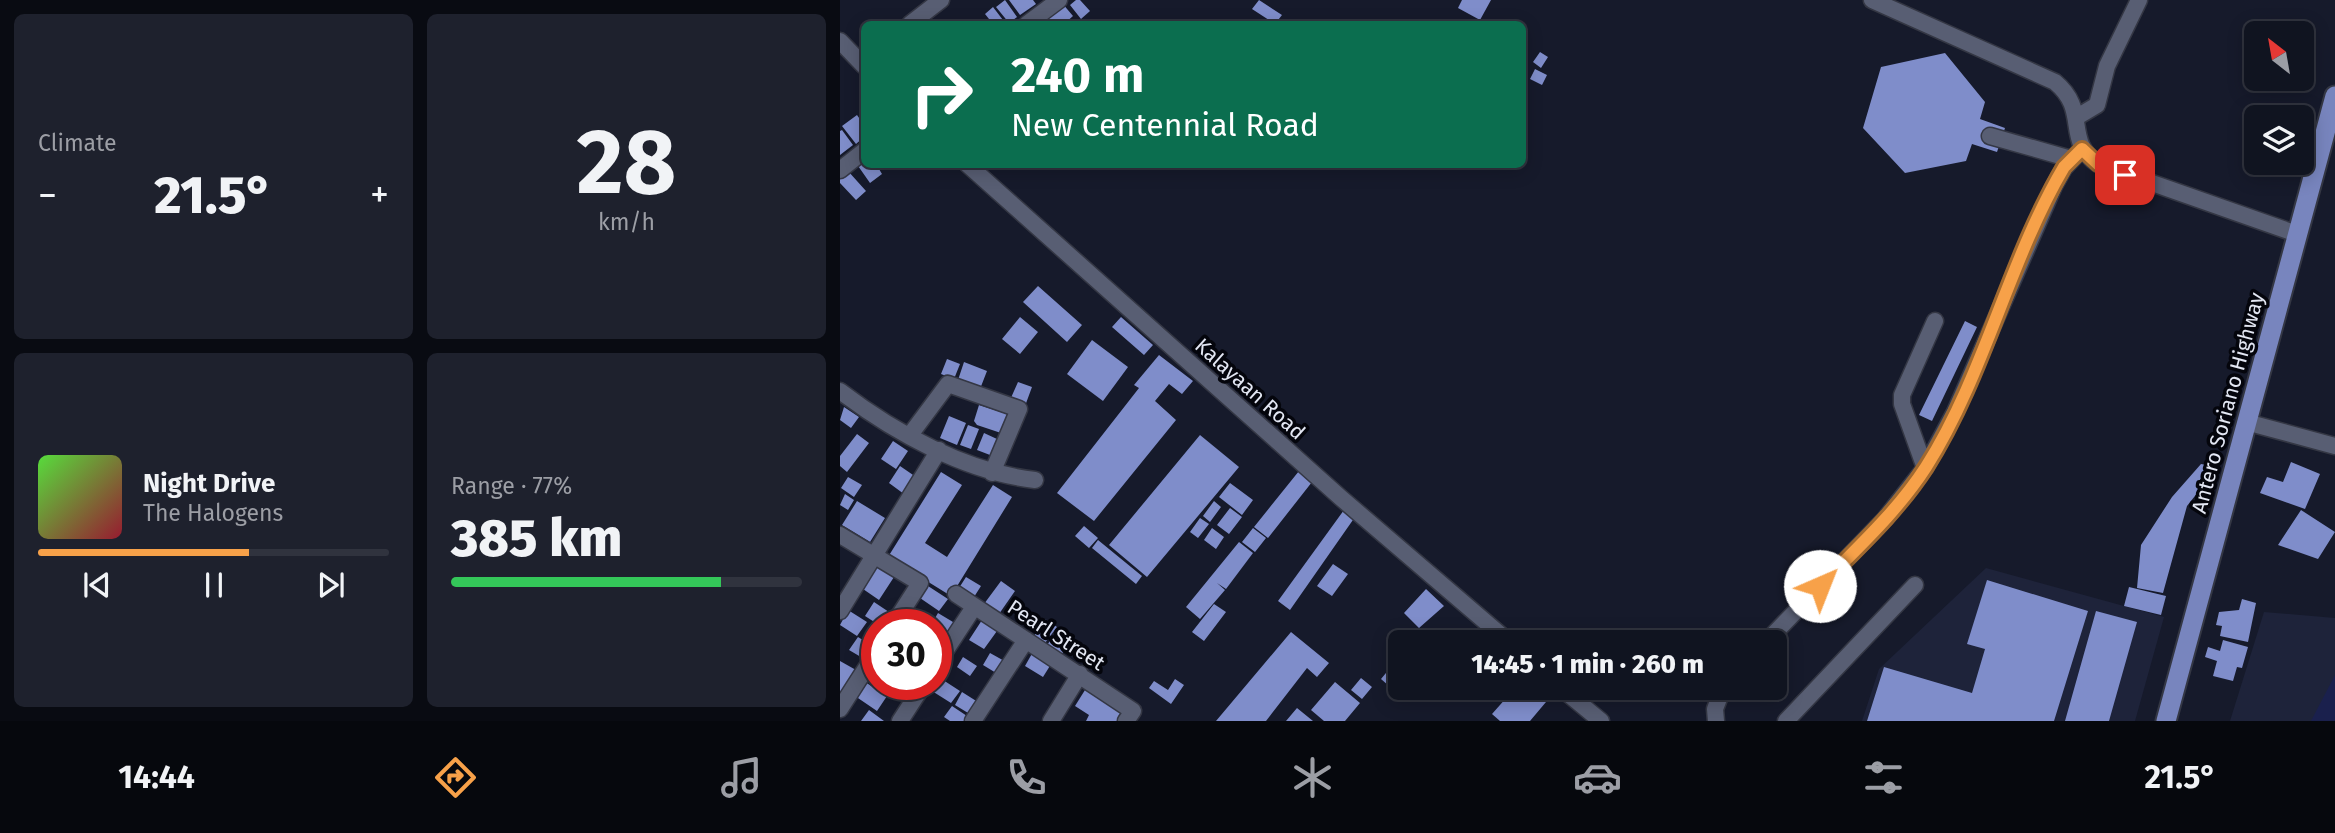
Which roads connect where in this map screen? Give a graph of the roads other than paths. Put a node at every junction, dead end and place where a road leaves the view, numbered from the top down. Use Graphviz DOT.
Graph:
graph roads {
  1 [pos="941,0"];
  2 [pos="1059,0"];
  3 [pos="1872,0"];
  4 [pos="2139,0"];
  5 [pos="914,21"];
  6 [pos="1031,21"];
  7 [pos="840,41"];
  8 [pos="861,60"];
  9 [pos="2334,107"];
  10 [pos="2077,117"];
  11 [pos="1990,136"];
  12 [pos="2329,141"];
  13 [pos="861,153"];
  14 [pos="2076,154"];
  15 [pos="971,168"];
  16 [pos="840,170"];
  17 [pos="2297,234"];
  18 [pos="1935,321"];
  19 [pos="840,391"];
  20 [pos="2246,422"];
  21 [pos="910,435"];
  22 [pos="2335,446"];
  23 [pos="939,450"];
  24 [pos="1925,468"];
  25 [pos="992,473"];
  26 [pos="1035,480"];
  27 [pos="840,535"];
  28 [pos="874,558"];
  29 [pos="1915,585"];
  30 [pos="956,594"];
  31 [pos="974,607"];
  32 [pos="903,609"];
  33 [pos="840,611"];
  34 [pos="1495,630"];
  35 [pos="1778,630"];
  36 [pos="1026,640"];
  37 [pos="952,641"];
  38 [pos="1080,674"];
  39 [pos="861,676"];
  40 [pos="914,700"];
  41 [pos="1576,700"];
  42 [pos="1718,700"];
  43 [pos="840,709"];
  44 [pos="1130,716"];
  45 [pos="900,721"];
  46 [pos="973,721"];
  47 [pos="1051,721"];
  48 [pos="1601,721"];
  49 [pos="1716,721"];
  50 [pos="1786,721"];
  51 [pos="2166,721"];
  1 -- 5 [label="street"];
  2 -- 6 [label="street"];
  3 -- 10 [label="street"];
  4 -- 10 [label="street"];
  7 -- 8 [label="street"];
  9 -- 12 [label="main road, Antero Soriano Highway"];
  10 -- 14 [label="street"];
  11 -- 14 [label="street"];
  12 -- 17 [label="main road, Antero Soriano Highway"];
  13 -- 16 [label="street"];
  14 -- 17 [label="street"];
  14 -- 24 [label="street"];
  15 -- 34 [label="street, Kalayaan Road"];
  17 -- 20 [label="main road, Antero Soriano Highway"];
  18 -- 24 [label="street"];
  19 -- 21 [label="street"];
  20 -- 22 [label="street"];
  20 -- 51 [label="main road, Antero Soriano Highway"];
  21 -- 23 [label="street"];
  21 -- 25 [label="street"];
  23 -- 25 [label="street"];
  23 -- 28 [label="street"];
  24 -- 35 [label="street"];
  25 -- 26 [label="street"];
  27 -- 28 [label="street"];
  28 -- 32 [label="street"];
  28 -- 33 [label="street"];
  29 -- 50 [label="street"];
  30 -- 31 [label="street, Pearl Street"];
  31 -- 36 [label="street, Pearl Street"];
  31 -- 37 [label="street"];
  36 -- 38 [label="street, Pearl Street"];
  36 -- 46 [label="street"];
  38 -- 44 [label="street, Pearl Street"];
  38 -- 47 [label="street"];
  39 -- 43 [label="street"];
  40 -- 45 [label="street"];
  41 -- 48 [label="street"];
  42 -- 49 [label="street"];
}
